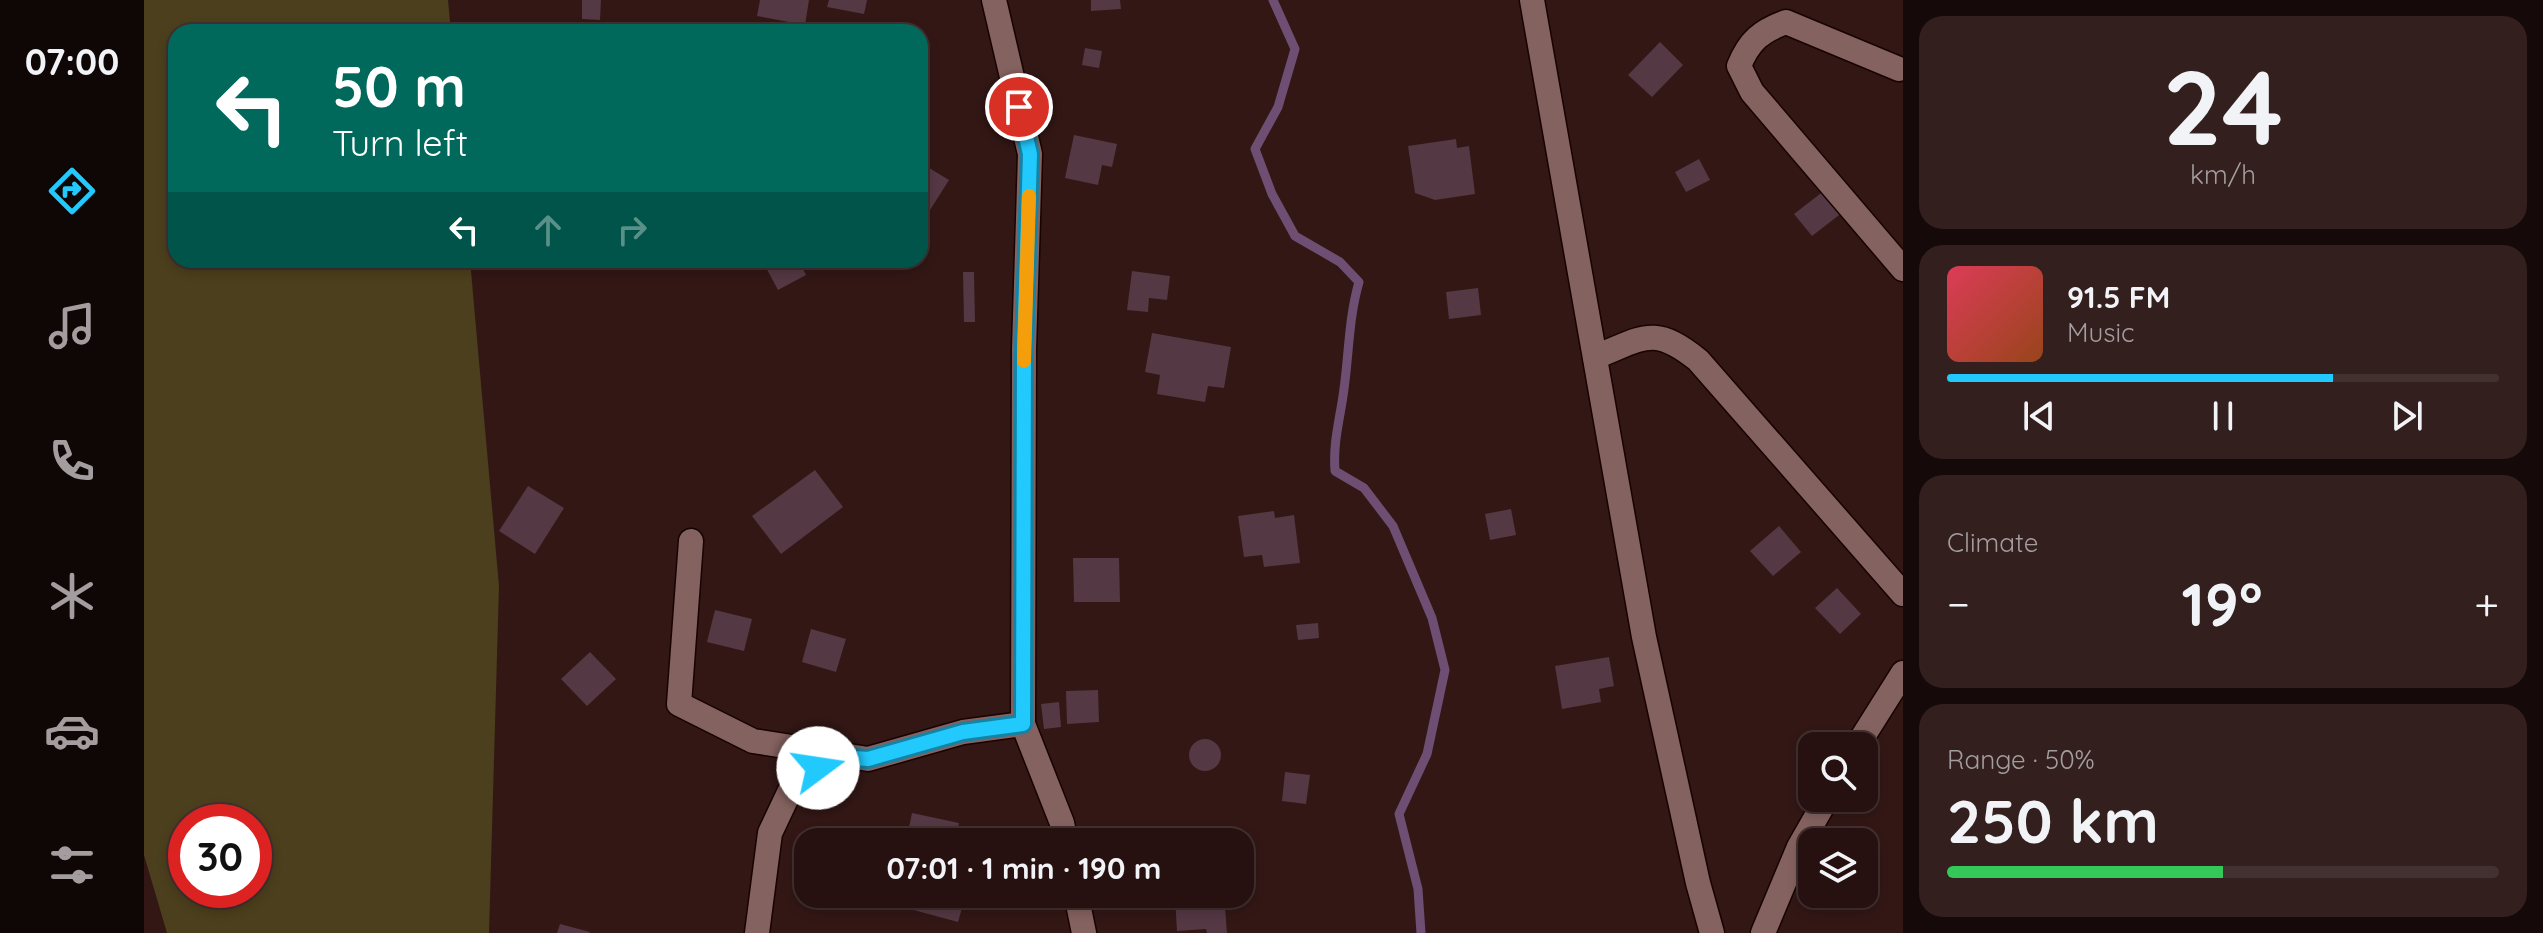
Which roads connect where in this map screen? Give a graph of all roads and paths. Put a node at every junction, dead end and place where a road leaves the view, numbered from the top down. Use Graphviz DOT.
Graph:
graph roads {
  1 [pos="994,0"];
  2 [pos="1532,0"];
  3 [pos="1899,69"];
  4 [pos="1903,269"];
  5 [pos="1595,357"];
  6 [pos="691,541"];
  7 [pos="1903,594"];
  8 [pos="1903,673"];
  9 [pos="1023,724"];
  10 [pos="1866,732"];
  11 [pos="840,757"];
  12 [pos="1819,812"];
  13 [pos="1063,828"];
  14 [pos="1079,908"];
  15 [pos="757,933"];
  16 [pos="1084,933"];
  17 [pos="1712,933"];
  18 [pos="1763,933"];
  1 -- 9 [label="street"];
  2 -- 5 [label="street"];
  3 -- 4 [label="street"];
  5 -- 7 [label="street"];
  5 -- 17 [label="street"];
  6 -- 11 [label="street"];
  8 -- 10 [label="street"];
  9 -- 11 [label="street"];
  9 -- 13 [label="street"];
  11 -- 15 [label="street"];
  12 -- 18 [label="street"];
  14 -- 16 [label="street"];
}
